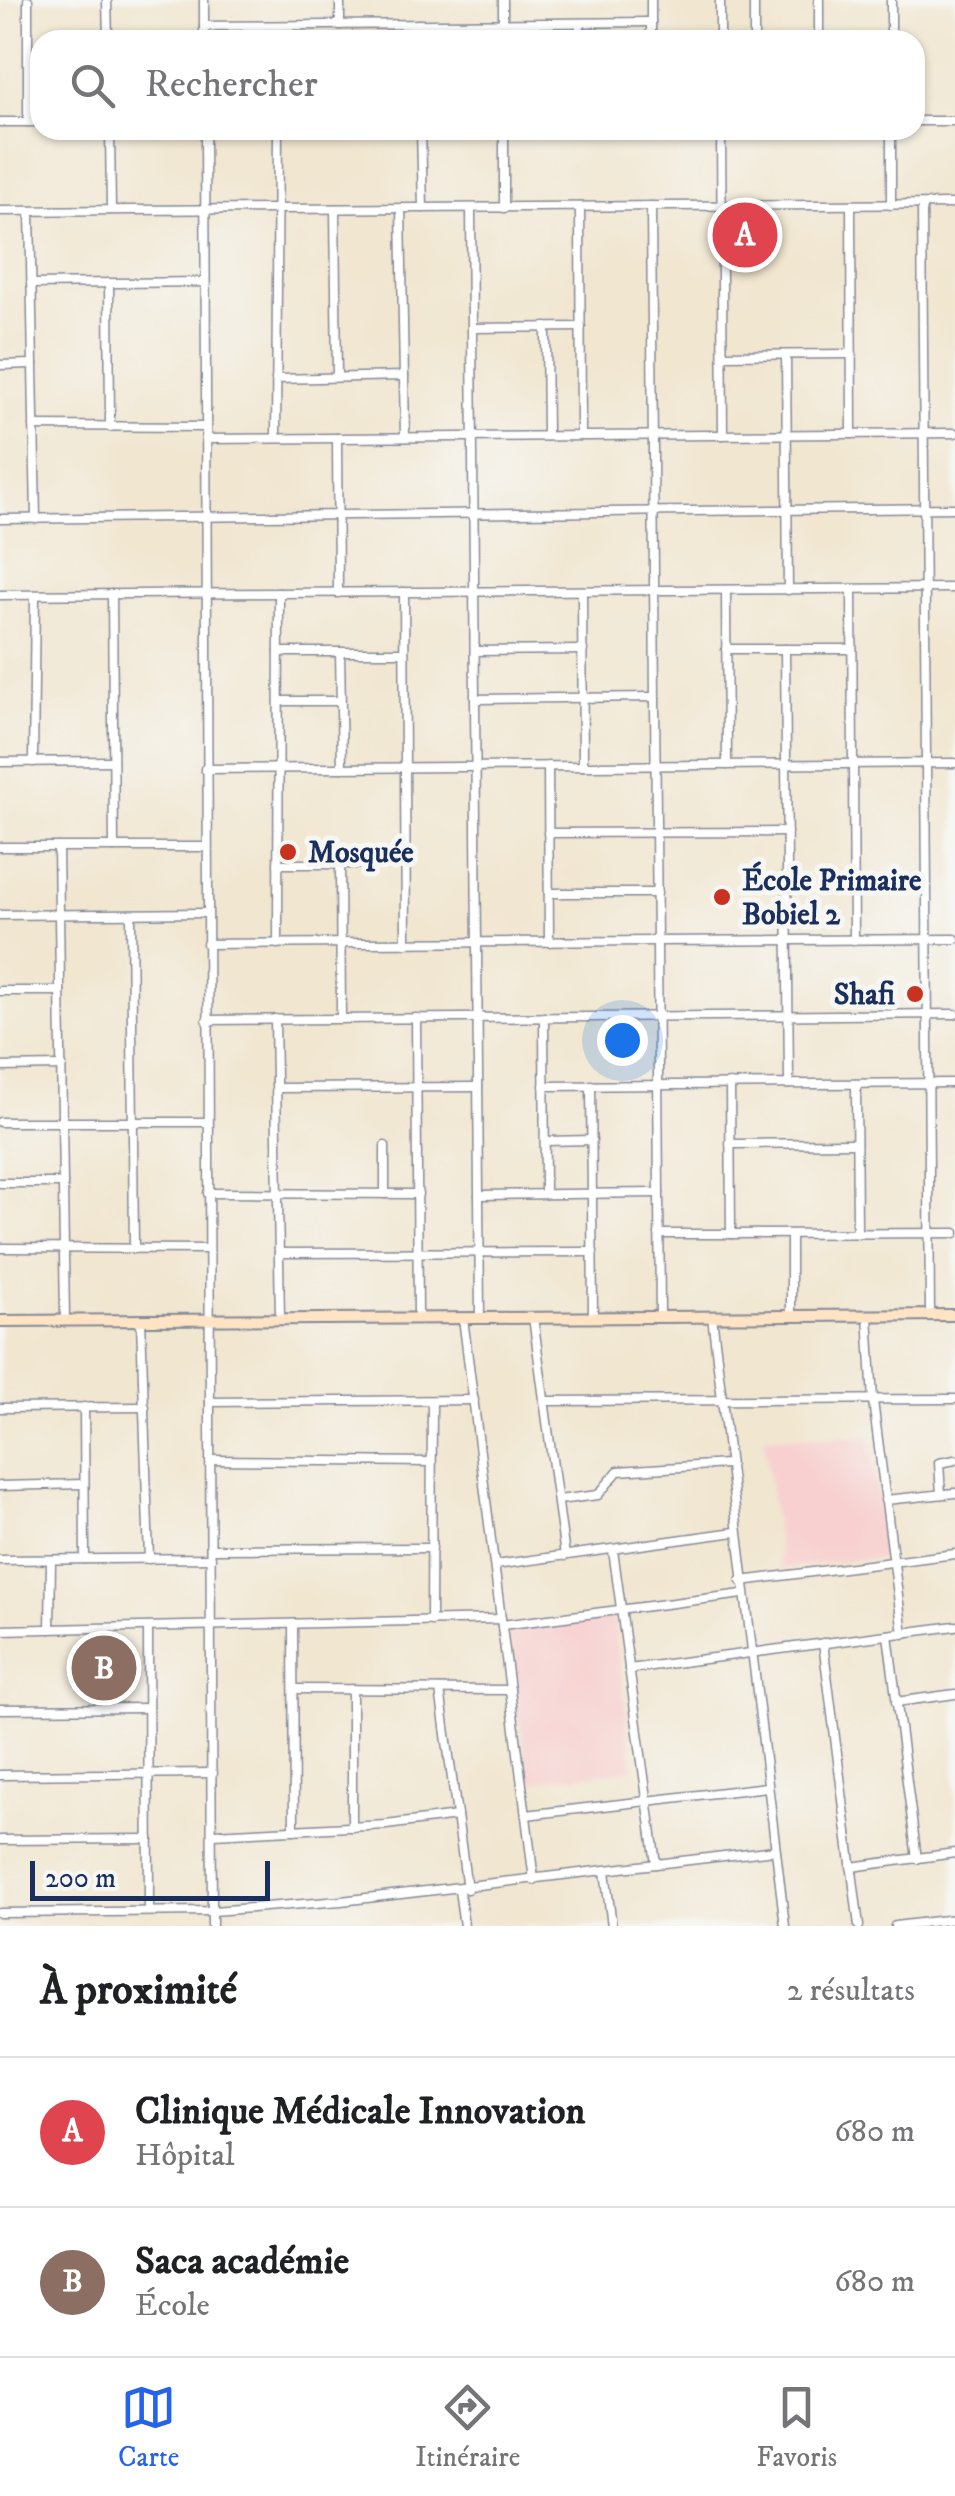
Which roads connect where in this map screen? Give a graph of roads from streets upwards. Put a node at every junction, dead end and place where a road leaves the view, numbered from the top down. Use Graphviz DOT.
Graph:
graph roads {
  1 [pos="28,0"];
  2 [pos="107,0"];
  3 [pos="204,0"];
  4 [pos="340,0"];
  5 [pos="503,0"];
  6 [pos="651,0"];
  7 [pos="720,0"];
  8 [pos="754,0"];
  9 [pos="819,0"];
  10 [pos="891,0"];
  11 [pos="651,22"];
  12 [pos="580,23"];
  13 [pos="418,24"];
  14 [pos="503,24"];
  15 [pos="278,25"];
  16 [pos="340,25"];
  17 [pos="204,26"];
  18 [pos="108,30"];
  19 [pos="204,30"];
  20 [pos="278,30"];
  21 [pos="418,30"];
  22 [pos="503,30"];
  23 [pos="580,30"];
  24 [pos="651,30"];
  25 [pos="720,30"];
  26 [pos="754,30"];
  27 [pos="819,30"];
  28 [pos="891,30"];
  29 [pos="925,121"];
  30 [pos="955,121"];
  31 [pos="0,122"];
  32 [pos="28,122"];
  33 [pos="110,140"];
  34 [pos="205,140"];
  35 [pos="278,140"];
  36 [pos="422,140"];
  37 [pos="504,140"];
  38 [pos="721,140"];
  39 [pos="891,140"];
  40 [pos="922,204"];
  41 [pos="955,204"];
  42 [pos="850,205"];
  43 [pos="891,205"];
  44 [pos="651,206"];
  45 [pos="721,206"];
  46 [pos="580,207"];
  47 [pos="401,208"];
  48 [pos="422,208"];
  49 [pos="471,208"];
  50 [pos="504,208"];
  51 [pos="277,209"];
  52 [pos="336,209"];
  53 [pos="111,210"];
  54 [pos="205,210"];
  55 [pos="0,211"];
  56 [pos="30,211"];
  57 [pos="205,282"];
  58 [pos="109,283"];
  59 [pos="31,284"];
  60 [pos="581,327"];
  61 [pos="472,328"];
  62 [pos="546,328"];
  63 [pos="786,354"];
  64 [pos="852,354"];
  65 [pos="722,355"];
  66 [pos="0,364"];
  67 [pos="33,364"];
  68 [pos="404,376"];
  69 [pos="337,377"];
  70 [pos="276,379"];
  71 [pos="34,426"];
  72 [pos="110,426"];
  73 [pos="206,427"];
  74 [pos="955,433"];
  75 [pos="786,434"];
  76 [pos="852,434"];
  77 [pos="923,434"];
  78 [pos="653,435"];
  79 [pos="723,435"];
  80 [pos="473,436"];
  81 [pos="547,436"];
  82 [pos="582,436"];
  83 [pos="405,437"];
  84 [pos="206,438"];
  85 [pos="276,438"];
  86 [pos="337,438"];
  87 [pos="924,508"];
  88 [pos="955,508"];
  89 [pos="787,510"];
  90 [pos="654,512"];
  91 [pos="474,514"];
  92 [pos="339,515"];
  93 [pos="206,517"];
  94 [pos="0,519"];
  95 [pos="36,519"];
  96 [pos="924,588"];
  97 [pos="955,588"];
  98 [pos="852,589"];
  99 [pos="654,590"];
  100 [pos="726,590"];
  101 [pos="788,590"];
  102 [pos="582,591"];
  103 [pos="404,592"];
  104 [pos="474,592"];
  105 [pos="279,593"];
  106 [pos="338,593"];
  107 [pos="112,594"];
  108 [pos="206,594"];
  109 [pos="0,595"];
  110 [pos="35,595"];
  111 [pos="852,648"];
  112 [pos="786,649"];
  113 [pos="582,650"];
  114 [pos="726,650"];
  115 [pos="475,651"];
  116 [pos="279,652"];
  117 [pos="340,652"];
  118 [pos="404,652"];
  119 [pos="655,697"];
  120 [pos="475,698"];
  121 [pos="583,698"];
  122 [pos="279,701"];
  123 [pos="340,701"];
  124 [pos="113,761"];
  125 [pos="0,762"];
  126 [pos="33,762"];
  127 [pos="955,763"];
  128 [pos="786,764"];
  129 [pos="853,764"];
  130 [pos="926,764"];
  131 [pos="727,765"];
  132 [pos="548,766"];
  133 [pos="584,766"];
  134 [pos="656,766"];
  135 [pos="404,767"];
  136 [pos="476,767"];
  137 [pos="279,768"];
  138 [pos="342,768"];
  139 [pos="205,769"];
  140 [pos="787,832"];
  141 [pos="656,833"];
  142 [pos="548,834"];
  143 [pos="58,846"];
  144 [pos="114,846"];
  145 [pos="206,846"];
  146 [pos="0,847"];
  147 [pos="278,864"];
  148 [pos="340,864"];
  149 [pos="406,864"];
  150 [pos="656,893"];
  151 [pos="549,894"];
  152 [pos="207,913"];
  153 [pos="59,914"];
  154 [pos="131,914"];
  155 [pos="0,915"];
  156 [pos="927,939"];
  157 [pos="955,939"];
  158 [pos="788,940"];
  159 [pos="854,940"];
  160 [pos="657,941"];
  161 [pos="477,942"];
  162 [pos="549,942"];
  163 [pos="340,943"];
  164 [pos="406,943"];
  165 [pos="207,944"];
  166 [pos="278,944"];
  167 [pos="60,991"];
  168 [pos="0,992"];
  169 [pos="928,1014"];
  170 [pos="955,1014"];
  171 [pos="788,1015"];
  172 [pos="658,1016"];
  173 [pos="478,1017"];
  174 [pos="544,1017"];
  175 [pos="341,1018"];
  176 [pos="416,1018"];
  177 [pos="275,1019"];
  178 [pos="207,1020"];
  179 [pos="0,1066"];
  180 [pos="62,1066"];
  181 [pos="928,1083"];
  182 [pos="955,1083"];
  183 [pos="730,1084"];
  184 [pos="789,1084"];
  185 [pos="856,1084"];
  186 [pos="658,1085"];
  187 [pos="544,1086"];
  188 [pos="591,1086"];
  189 [pos="478,1087"];
  190 [pos="277,1088"];
  191 [pos="417,1088"];
  192 [pos="0,1122"];
  193 [pos="62,1122"];
  194 [pos="132,1122"];
  195 [pos="208,1122"];
  196 [pos="545,1140"];
  197 [pos="592,1140"];
  198 [pos="856,1143"];
  199 [pos="730,1144"];
  200 [pos="385,1146"];
  201 [pos="63,1182"];
  202 [pos="0,1183"];
  203 [pos="278,1193"];
  204 [pos="208,1194"];
  205 [pos="385,1194"];
  206 [pos="418,1194"];
  207 [pos="545,1194"];
  208 [pos="592,1194"];
  209 [pos="659,1194"];
  210 [pos="479,1195"];
  211 [pos="955,1232"];
  212 [pos="857,1233"];
  213 [pos="929,1233"];
  214 [pos="659,1234"];
  215 [pos="731,1234"];
  216 [pos="791,1234"];
  217 [pos="0,1248"];
  218 [pos="64,1248"];
  219 [pos="134,1249"];
  220 [pos="208,1250"];
  221 [pos="592,1252"];
  222 [pos="279,1253"];
  223 [pos="418,1254"];
  224 [pos="480,1254"];
  225 [pos="868,1315"];
  226 [pos="930,1315"];
  227 [pos="955,1315"];
  228 [pos="660,1316"];
  229 [pos="712,1316"];
  230 [pos="792,1316"];
  231 [pos="533,1317"];
  232 [pos="593,1317"];
  233 [pos="418,1318"];
  234 [pos="463,1318"];
  235 [pos="480,1318"];
  236 [pos="208,1319"];
  237 [pos="280,1319"];
  238 [pos="0,1320"];
  239 [pos="65,1320"];
  240 [pos="140,1320"];
  241 [pos="955,1399"];
  242 [pos="474,1400"];
  243 [pos="719,1400"];
  244 [pos="432,1401"];
  245 [pos="544,1401"];
  246 [pos="873,1401"];
  247 [pos="210,1402"];
  248 [pos="84,1407"];
  249 [pos="145,1407"];
  250 [pos="0,1408"];
  251 [pos="210,1460"];
  252 [pos="955,1460"];
  253 [pos="431,1462"];
  254 [pos="726,1464"];
  255 [pos="84,1484"];
  256 [pos="0,1486"];
  257 [pos="955,1493"];
  258 [pos="941,1494"];
  259 [pos="558,1500"];
  260 [pos="885,1500"];
  261 [pos="735,1532"];
  262 [pos="432,1548"];
  263 [pos="613,1550"];
  264 [pos="211,1553"];
  265 [pos="955,1554"];
  266 [pos="566,1556"];
  267 [pos="149,1559"];
  268 [pos="0,1560"];
  269 [pos="50,1560"];
  270 [pos="86,1560"];
  271 [pos="893,1563"];
  272 [pos="495,1565"];
  273 [pos="741,1581"];
  274 [pos="742,1594"];
  275 [pos="621,1610"];
  276 [pos="431,1620"];
  277 [pos="502,1622"];
  278 [pos="292,1624"];
  279 [pos="212,1625"];
  280 [pos="955,1626"];
  281 [pos="148,1627"];
  282 [pos="50,1629"];
  283 [pos="0,1630"];
  284 [pos="903,1634"];
  285 [pos="888,1635"];
  286 [pos="823,1644"];
  287 [pos="750,1653"];
  288 [pos="629,1669"];
  289 [pos="294,1689"];
  290 [pos="352,1689"];
  291 [pos="440,1690"];
  292 [pos="510,1690"];
  293 [pos="955,1695"];
  294 [pos="896,1702"];
  295 [pos="148,1708"];
  296 [pos="0,1709"];
  297 [pos="214,1773"];
  298 [pos="148,1774"];
  299 [pos="0,1776"];
  300 [pos="767,1787"];
  301 [pos="648,1801"];
  302 [pos="526,1815"];
  303 [pos="457,1816"];
  304 [pos="352,1827"];
  305 [pos="294,1830"];
  306 [pos="214,1834"];
  307 [pos="148,1839"];
  308 [pos="0,1840"];
  309 [pos="775,1850"];
  310 [pos="955,1853"];
  311 [pos="917,1858"];
  312 [pos="656,1864"];
  313 [pos="851,1867"];
  314 [pos="605,1871"];
  315 [pos="534,1880"];
  316 [pos="463,1889"];
  317 [pos="150,1911"];
  318 [pos="212,1911"];
  319 [pos="0,1913"];
  320 [pos="955,1919"];
  321 [pos="933,1924"];
  322 [pos="212,1926"];
  323 [pos="464,1926"];
  324 [pos="612,1926"];
  325 [pos="785,1926"];
  326 [pos="858,1926"];
  327 [pos="896,1926"];
  1 -- 32 [label="street"];
  2 -- 18 [label="street"];
  3 -- 17 [label="street"];
  4 -- 16 [label="street"];
  5 -- 14 [label="street"];
  6 -- 11 [label="street"];
  7 -- 25 [label="street"];
  8 -- 26 [label="street"];
  9 -- 27 [label="street"];
  10 -- 28 [label="street"];
  11 -- 12 [label="street"];
  11 -- 24 [label="street"];
  12 -- 14 [label="street"];
  12 -- 23 [label="street"];
  13 -- 14 [label="street"];
  13 -- 16 [label="street"];
  13 -- 21 [label="street"];
  14 -- 22 [label="street"];
  15 -- 16 [label="street"];
  15 -- 17 [label="street"];
  15 -- 20 [label="street"];
  17 -- 19 [label="street"];
  29 -- 30 [label="street"];
  31 -- 32 [label="street"];
  33 -- 53 [label="street"];
  34 -- 54 [label="street"];
  35 -- 51 [label="street"];
  36 -- 48 [label="street"];
  37 -- 50 [label="street"];
  38 -- 45 [label="street"];
  39 -- 43 [label="street"];
  40 -- 41 [label="street"];
  40 -- 43 [label="street"];
  40 -- 77 [label="street"];
  42 -- 43 [label="street"];
  42 -- 45 [label="street"];
  42 -- 64 [label="street"];
  44 -- 45 [label="street"];
  44 -- 46 [label="street"];
  44 -- 78 [label="street"];
  45 -- 65 [label="street"];
  46 -- 50 [label="street"];
  46 -- 60 [label="street"];
  47 -- 48 [label="street"];
  47 -- 52 [label="street"];
  47 -- 68 [label="street"];
  48 -- 49 [label="street"];
  49 -- 50 [label="street"];
  49 -- 61 [label="street"];
  51 -- 52 [label="street"];
  51 -- 54 [label="street"];
  51 -- 70 [label="street"];
  52 -- 69 [label="street"];
  53 -- 54 [label="street"];
  53 -- 56 [label="street"];
  54 -- 57 [label="street"];
  55 -- 56 [label="street"];
  56 -- 59 [label="street"];
  57 -- 58 [label="street"];
  57 -- 73 [label="street"];
  58 -- 59 [label="street"];
  58 -- 72 [label="street"];
  59 -- 67 [label="street"];
  60 -- 62 [label="street"];
  60 -- 82 [label="street"];
  61 -- 62 [label="street"];
  61 -- 80 [label="street"];
  62 -- 81 [label="street"];
  63 -- 64 [label="street"];
  63 -- 65 [label="street"];
  63 -- 75 [label="street"];
  64 -- 76 [label="street"];
  65 -- 79 [label="street"];
  66 -- 67 [label="street"];
  67 -- 71 [label="street"];
  68 -- 69 [label="street"];
  68 -- 83 [label="street"];
  69 -- 70 [label="street"];
  70 -- 85 [label="street"];
  71 -- 72 [label="street"];
  71 -- 95 [label="street"];
  72 -- 73 [label="street"];
  73 -- 84 [label="street"];
  74 -- 77 [label="street"];
  75 -- 76 [label="street"];
  75 -- 79 [label="street"];
  75 -- 89 [label="street"];
  76 -- 77 [label="street"];
  77 -- 87 [label="street"];
  78 -- 79 [label="street"];
  78 -- 82 [label="street"];
  78 -- 90 [label="street"];
  80 -- 81 [label="street"];
  80 -- 83 [label="street"];
  80 -- 91 [label="street"];
  81 -- 82 [label="street"];
  83 -- 86 [label="street"];
  84 -- 85 [label="street"];
  84 -- 93 [label="street"];
  85 -- 86 [label="street"];
  86 -- 92 [label="street"];
  87 -- 88 [label="street"];
  87 -- 89 [label="street"];
  87 -- 96 [label="street"];
  89 -- 90 [label="street"];
  89 -- 101 [label="street"];
  90 -- 91 [label="street"];
  90 -- 99 [label="street"];
  91 -- 92 [label="street"];
  91 -- 104 [label="street"];
  92 -- 93 [label="street"];
  92 -- 106 [label="street"];
  93 -- 95 [label="street"];
  93 -- 108 [label="street"];
  94 -- 95 [label="street"];
  96 -- 97 [label="street"];
  96 -- 98 [label="street"];
  96 -- 130 [label="street"];
  98 -- 101 [label="street"];
  98 -- 111 [label="street"];
  99 -- 100 [label="street"];
  99 -- 102 [label="street"];
  99 -- 119 [label="street"];
  100 -- 101 [label="street"];
  100 -- 114 [label="street"];
  102 -- 104 [label="street"];
  102 -- 113 [label="street"];
  103 -- 104 [label="street"];
  103 -- 106 [label="street"];
  103 -- 118 [label="street"];
  104 -- 115 [label="street"];
  105 -- 106 [label="street"];
  105 -- 108 [label="street"];
  105 -- 116 [label="street"];
  107 -- 108 [label="street"];
  107 -- 110 [label="street"];
  107 -- 124 [label="street"];
  108 -- 139 [label="street"];
  109 -- 110 [label="street"];
  110 -- 126 [label="street"];
  111 -- 112 [label="street"];
  111 -- 129 [label="street"];
  112 -- 114 [label="street"];
  112 -- 128 [label="street"];
  113 -- 115 [label="street"];
  113 -- 121 [label="street"];
  114 -- 131 [label="street"];
  115 -- 120 [label="street"];
  116 -- 117 [label="street"];
  116 -- 122 [label="street"];
  117 -- 118 [label="street"];
  117 -- 123 [label="street"];
  118 -- 135 [label="street"];
  119 -- 121 [label="street"];
  119 -- 134 [label="street"];
  120 -- 121 [label="street"];
  120 -- 136 [label="street"];
  121 -- 133 [label="street"];
  122 -- 123 [label="street"];
  122 -- 137 [label="street"];
  123 -- 138 [label="street"];
  124 -- 126 [label="street"];
  124 -- 144 [label="street"];
  125 -- 126 [label="street"];
  127 -- 130 [label="street"];
  128 -- 129 [label="street"];
  128 -- 131 [label="street"];
  128 -- 140 [label="street"];
  129 -- 130 [label="street"];
  129 -- 159 [label="street"];
  130 -- 156 [label="street"];
  131 -- 134 [label="street"];
  132 -- 133 [label="street"];
  132 -- 136 [label="street"];
  132 -- 142 [label="street"];
  133 -- 134 [label="street"];
  134 -- 141 [label="street"];
  135 -- 136 [label="street"];
  135 -- 138 [label="street"];
  135 -- 149 [label="street"];
  136 -- 161 [label="street"];
  137 -- 138 [label="street"];
  137 -- 139 [label="street"];
  137 -- 147 [label="street"];
  139 -- 145 [label="street"];
  140 -- 141 [label="street"];
  140 -- 158 [label="street"];
  141 -- 142 [label="street"];
  141 -- 150 [label="street"];
  142 -- 151 [label="street"];
  143 -- 144 [label="street"];
  143 -- 146 [label="street"];
  143 -- 153 [label="street"];
  144 -- 145 [label="street"];
  145 -- 152 [label="street"];
  147 -- 148 [label="street"];
  147 -- 166 [label="street"];
  148 -- 149 [label="street"];
  148 -- 163 [label="street"];
  149 -- 164 [label="street"];
  150 -- 151 [label="street"];
  150 -- 160 [label="street"];
  151 -- 162 [label="street"];
  152 -- 154 [label="street"];
  152 -- 165 [label="street"];
  153 -- 154 [label="street"];
  153 -- 155 [label="street"];
  153 -- 167 [label="street"];
  154 -- 194 [label="street"];
  156 -- 157 [label="street"];
  156 -- 159 [label="street"];
  156 -- 169 [label="street"];
  158 -- 159 [label="street"];
  158 -- 160 [label="street"];
  158 -- 171 [label="street"];
  160 -- 162 [label="street"];
  160 -- 172 [label="street"];
  161 -- 162 [label="street"];
  161 -- 164 [label="street"];
  161 -- 173 [label="street"];
  163 -- 164 [label="street"];
  163 -- 166 [label="street"];
  163 -- 175 [label="street"];
  165 -- 166 [label="street"];
  165 -- 178 [label="street"];
  167 -- 168 [label="street"];
  167 -- 180 [label="street"];
  169 -- 170 [label="street"];
  169 -- 171 [label="street"];
  169 -- 181 [label="street"];
  171 -- 172 [label="street"];
  171 -- 184 [label="street"];
  172 -- 174 [label="street"];
  172 -- 186 [label="street"];
  173 -- 174 [label="street"];
  173 -- 176 [label="street"];
  173 -- 189 [label="street"];
  174 -- 187 [label="street"];
  175 -- 176 [label="street"];
  175 -- 177 [label="street"];
  176 -- 191 [label="street"];
  177 -- 178 [label="street"];
  177 -- 190 [label="street"];
  178 -- 195 [label="street"];
  179 -- 180 [label="street"];
  180 -- 193 [label="street"];
  181 -- 182 [label="street"];
  181 -- 185 [label="street"];
  181 -- 213 [label="street"];
  183 -- 184 [label="street"];
  183 -- 186 [label="street"];
  183 -- 199 [label="street"];
  184 -- 185 [label="street"];
  185 -- 198 [label="street"];
  186 -- 188 [label="street"];
  186 -- 209 [label="street"];
  187 -- 188 [label="street"];
  187 -- 196 [label="street"];
  188 -- 197 [label="street"];
  189 -- 191 [label="street"];
  189 -- 210 [label="street"];
  190 -- 191 [label="street"];
  190 -- 203 [label="street"];
  191 -- 206 [label="street"];
  192 -- 193 [label="street"];
  193 -- 194 [label="street"];
  193 -- 201 [label="street"];
  194 -- 195 [label="street"];
  194 -- 219 [label="street"];
  195 -- 204 [label="street"];
  196 -- 197 [label="street"];
  196 -- 207 [label="street"];
  197 -- 208 [label="street"];
  198 -- 199 [label="street"];
  198 -- 212 [label="street"];
  199 -- 215 [label="street"];
  200 -- 205 [label="street"];
  201 -- 202 [label="street"];
  201 -- 218 [label="street"];
  203 -- 204 [label="street"];
  203 -- 205 [label="street"];
  203 -- 222 [label="street"];
  204 -- 220 [label="street"];
  205 -- 206 [label="street"];
  206 -- 223 [label="street"];
  207 -- 208 [label="street"];
  207 -- 210 [label="street"];
  208 -- 209 [label="street"];
  208 -- 221 [label="street"];
  209 -- 214 [label="street"];
  210 -- 224 [label="street"];
  211 -- 213 [label="street"];
  212 -- 213 [label="street"];
  212 -- 216 [label="street"];
  213 -- 226 [label="street"];
  214 -- 215 [label="street"];
  214 -- 228 [label="street"];
  215 -- 216 [label="street"];
  216 -- 230 [label="street"];
  217 -- 218 [label="street"];
  218 -- 219 [label="street"];
  218 -- 239 [label="street"];
  219 -- 220 [label="street"];
  220 -- 236 [label="street"];
  221 -- 224 [label="street"];
  221 -- 232 [label="street"];
  222 -- 223 [label="street"];
  222 -- 237 [label="street"];
  223 -- 224 [label="street"];
  223 -- 233 [label="street"];
  224 -- 235 [label="street"];
  225 -- 226 [label="street"];
  225 -- 230 [label="street"];
  225 -- 246 [label="street"];
  226 -- 227 [label="street"];
  228 -- 229 [label="street"];
  228 -- 232 [label="street"];
  229 -- 230 [label="street"];
  229 -- 243 [label="street"];
  231 -- 232 [label="street"];
  231 -- 235 [label="street"];
  231 -- 245 [label="street"];
  233 -- 234 [label="street"];
  233 -- 237 [label="street"];
  234 -- 235 [label="street"];
  234 -- 242 [label="street"];
  236 -- 237 [label="street"];
  236 -- 240 [label="street"];
  236 -- 247 [label="street"];
  238 -- 239 [label="street"];
  239 -- 240 [label="street"];
  240 -- 249 [label="street"];
  241 -- 246 [label="street"];
  242 -- 244 [label="street"];
  242 -- 272 [label="street"];
  243 -- 245 [label="street"];
  243 -- 246 [label="street"];
  243 -- 254 [label="street"];
  244 -- 247 [label="street"];
  244 -- 253 [label="street"];
  245 -- 259 [label="street"];
  246 -- 260 [label="street"];
  247 -- 251 [label="street"];
  248 -- 249 [label="street"];
  248 -- 250 [label="street"];
  248 -- 255 [label="street"];
  249 -- 267 [label="street"];
  251 -- 253 [label="street"];
  251 -- 264 [label="street"];
  252 -- 258 [label="street"];
  253 -- 262 [label="street"];
  254 -- 259 [label="street"];
  254 -- 261 [label="street"];
  255 -- 256 [label="street"];
  255 -- 270 [label="street"];
  257 -- 258 [label="street"];
  258 -- 260 [label="street"];
  259 -- 266 [label="street"];
  260 -- 271 [label="street"];
  261 -- 263 [label="street"];
  261 -- 273 [label="street"];
  262 -- 264 [label="street"];
  262 -- 276 [label="street"];
  263 -- 266 [label="street"];
  263 -- 275 [label="street"];
  264 -- 267 [label="street"];
  264 -- 279 [label="street"];
  265 -- 271 [label="street"];
  266 -- 272 [label="street"];
  267 -- 270 [label="street"];
  268 -- 269 [label="street"];
  269 -- 270 [label="street"];
  269 -- 282 [label="street"];
  271 -- 273 [label="street"];
  271 -- 284 [label="street"];
  272 -- 277 [label="street"];
  273 -- 274 [label="street"];
  274 -- 275 [label="street"];
  274 -- 287 [label="street"];
  275 -- 277 [label="street"];
  275 -- 288 [label="street"];
  276 -- 277 [label="street"];
  276 -- 278 [label="street"];
  277 -- 292 [label="street"];
  278 -- 279 [label="street"];
  278 -- 289 [label="street"];
  279 -- 281 [label="street"];
  279 -- 297 [label="street"];
  280 -- 284 [label="street"];
  281 -- 282 [label="street"];
  281 -- 295 [label="street"];
  282 -- 283 [label="street"];
  284 -- 285 [label="street"];
  285 -- 286 [label="street"];
  285 -- 294 [label="street"];
  286 -- 287 [label="street"];
  286 -- 313 [label="street"];
  287 -- 288 [label="street"];
  287 -- 300 [label="street"];
  288 -- 301 [label="street"];
  289 -- 290 [label="street"];
  289 -- 305 [label="street"];
  290 -- 291 [label="street"];
  290 -- 304 [label="street"];
  291 -- 292 [label="street"];
  291 -- 303 [label="street"];
  292 -- 302 [label="street"];
  293 -- 294 [label="street"];
  294 -- 311 [label="street"];
  295 -- 296 [label="street"];
  295 -- 298 [label="street"];
  297 -- 298 [label="street"];
  297 -- 306 [label="street"];
  298 -- 299 [label="street"];
  298 -- 307 [label="street"];
  300 -- 301 [label="street"];
  300 -- 309 [label="street"];
  301 -- 302 [label="street"];
  301 -- 312 [label="street"];
  302 -- 315 [label="street"];
  303 -- 304 [label="street"];
  303 -- 316 [label="street"];
  304 -- 305 [label="street"];
  305 -- 306 [label="street"];
  306 -- 318 [label="street"];
  307 -- 308 [label="street"];
  307 -- 317 [label="street"];
  309 -- 312 [label="street"];
  309 -- 325 [label="street"];
  310 -- 311 [label="street"];
  311 -- 313 [label="street"];
  312 -- 314 [label="street"];
  313 -- 326 [label="street"];
  314 -- 315 [label="street"];
  314 -- 324 [label="street"];
  315 -- 316 [label="street"];
  316 -- 318 [label="street"];
  316 -- 323 [label="street"];
  317 -- 318 [label="street"];
  317 -- 319 [label="street"];
  318 -- 322 [label="street"];
  320 -- 321 [label="street"];
  321 -- 327 [label="street"];
}
